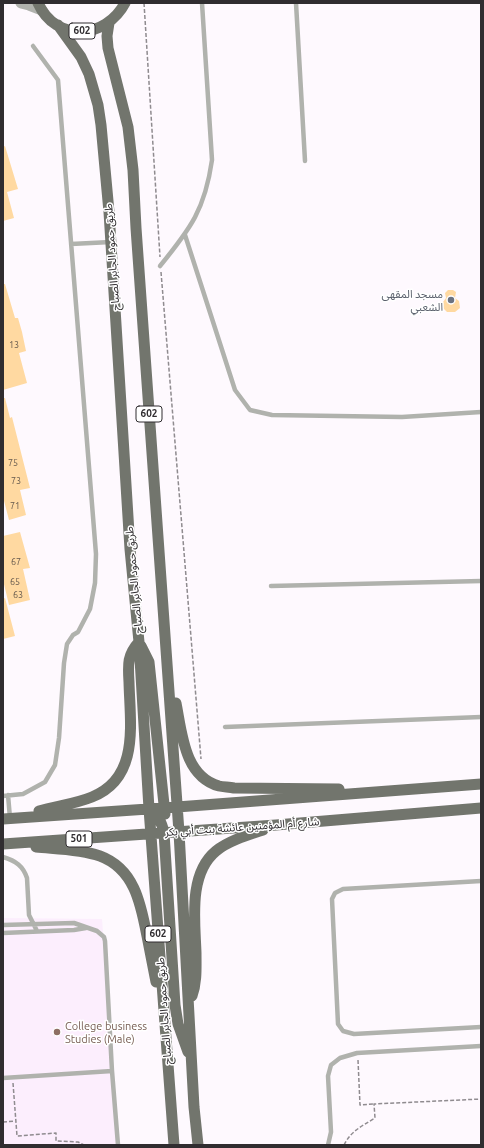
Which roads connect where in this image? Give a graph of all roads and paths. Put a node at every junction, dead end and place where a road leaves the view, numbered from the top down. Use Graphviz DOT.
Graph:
graph roads {
  1 [pos="20,3"];
  2 [pos="126,3"];
  3 [pos="144,3"];
  4 [pos="202,3"];
  5 [pos="296,3"];
  6 [pos="40,6"];
  7 [pos="109,23"];
  8 [pos="58,25"];
  9 [pos="33,46"];
  10 [pos="305,161"];
  11 [pos="185,236"];
  12 [pos="111,242"];
  13 [pos="71,244"];
  14 [pos="160,266"];
  15 [pos="481,412"];
  16 [pos="481,581"];
  17 [pos="271,586"];
  18 [pos="139,642"];
  19 [pos="167,657"];
  20 [pos="481,717"];
  21 [pos="225,727"];
  22 [pos="202,761"];
  23 [pos="481,784"];
  24 [pos="381,792"];
  25 [pos="6,795"];
  26 [pos="177,807"];
  27 [pos="164,808"];
  28 [pos="481,808"];
  29 [pos="149,809"];
  30 [pos="6,818"];
  31 [pos="276,825"];
  32 [pos="179,832"];
  33 [pos="164,833"];
  34 [pos="151,834"];
  35 [pos="5,844"];
  36 [pos="3,857"];
  37 [pos="481,881"];
  38 [pos="29,915"];
  39 [pos="33,924"];
  40 [pos="3,925"];
  41 [pos="24,925"];
  42 [pos="86,928"];
  43 [pos="37,932"];
  44 [pos="3,933"];
  45 [pos="189,1006"];
  46 [pos="481,1027"];
  47 [pos="165,1035"];
  48 [pos="481,1046"];
  49 [pos="357,1053"];
  50 [pos="191,1060"];
  51 [pos="112,1070"];
  52 [pos="12,1077"];
  53 [pos="3,1078"];
  54 [pos="481,1099"];
  55 [pos="374,1104"];
  56 [pos="15,1121"];
  57 [pos="3,1122"];
  58 [pos="198,1144"];
  59 [pos="84,1145"];
  60 [pos="118,1145"];
  61 [pos="174,1145"];
  62 [pos="328,1145"];
  63 [pos="344,1145"];
  1 -- 6 [label="street"];
  2 -- 7 [label="main road, 602"];
  3 -- 14 [label="path"];
  4 -- 11 [label="lane"];
  5 -- 10 [label="lane"];
  6 -- 8 [label="main road, 602"];
  7 -- 8 [label="main road, 602"];
  7 -- 19 [label="main road, 602"];
  8 -- 12 [label="main road, طريق حمود الجابر الصباح / 602"];
  9 -- 13 [label="lane"];
  11 -- 14 [label="lane"];
  11 -- 15 [label="lane"];
  12 -- 13 [label="lane"];
  12 -- 18 [label="main road, طريق حمود الجابر الصباح / 602"];
  13 -- 25 [label="lane"];
  14 -- 22 [label="path"];
  16 -- 17 [label="lane"];
  18 -- 27 [label="main road"];
  18 -- 29 [label="main road, طريق حمود الجابر الصباح / 602"];
  18 -- 30 [label="main road"];
  19 -- 24 [label="main road"];
  19 -- 26 [label="main road, 602"];
  20 -- 21 [label="lane"];
  23 -- 24 [label="main road"];
  24 -- 26 [label="main road"];
  25 -- 30 [label="lane"];
  26 -- 27 [label="main road"];
  26 -- 32 [label="main road, 602"];
  27 -- 29 [label="main road"];
  27 -- 32 [label="main road"];
  28 -- 31 [label="main road, شارع أم المؤمنين عائشة بنت أبي بكر"];
  29 -- 30 [label="main road"];
  29 -- 33 [label="main road"];
  29 -- 34 [label="main road, طريق حمود الجابر الصباح / 602"];
  31 -- 32 [label="main road, شارع أم المؤمنين عائشة بنت أبي بكر"];
  31 -- 45 [label="main road"];
  32 -- 33 [label="main road, شارع أم المؤمنين عائشة بنت أبي بكر"];
  32 -- 45 [label="main road, 602"];
  33 -- 34 [label="main road, شارع أم المؤمنين عائشة بنت أبي بكر"];
  33 -- 50 [label="main road"];
  34 -- 35 [label="main road, شارع أم المؤمنين عائشة بنت أبي بكر / 501"];
  34 -- 47 [label="main road, طريق حمود الجابر الصباح / 602"];
  35 -- 47 [label="main road"];
  36 -- 38 [label="lane"];
  37 -- 46 [label="lane"];
  38 -- 39 [label="lane"];
  38 -- 41 [label="lane"];
  39 -- 41 [label="lane"];
  39 -- 42 [label="lane"];
  39 -- 43 [label="lane"];
  40 -- 41 [label="lane"];
  42 -- 43 [label="lane"];
  42 -- 51 [label="lane"];
  43 -- 44 [label="lane"];
  45 -- 50 [label="main road, 602"];
  47 -- 61 [label="main road, طريق حمود الجابر الصباح / 602"];
  48 -- 49 [label="lane"];
  49 -- 55 [label="path"];
  49 -- 62 [label="lane"];
  50 -- 58 [label="main road, 602"];
  51 -- 52 [label="lane"];
  51 -- 60 [label="lane"];
  52 -- 53 [label="lane"];
  52 -- 56 [label="path"];
  54 -- 55 [label="path"];
  55 -- 63 [label="path"];
  56 -- 57 [label="path"];
  56 -- 59 [label="path"];
}
